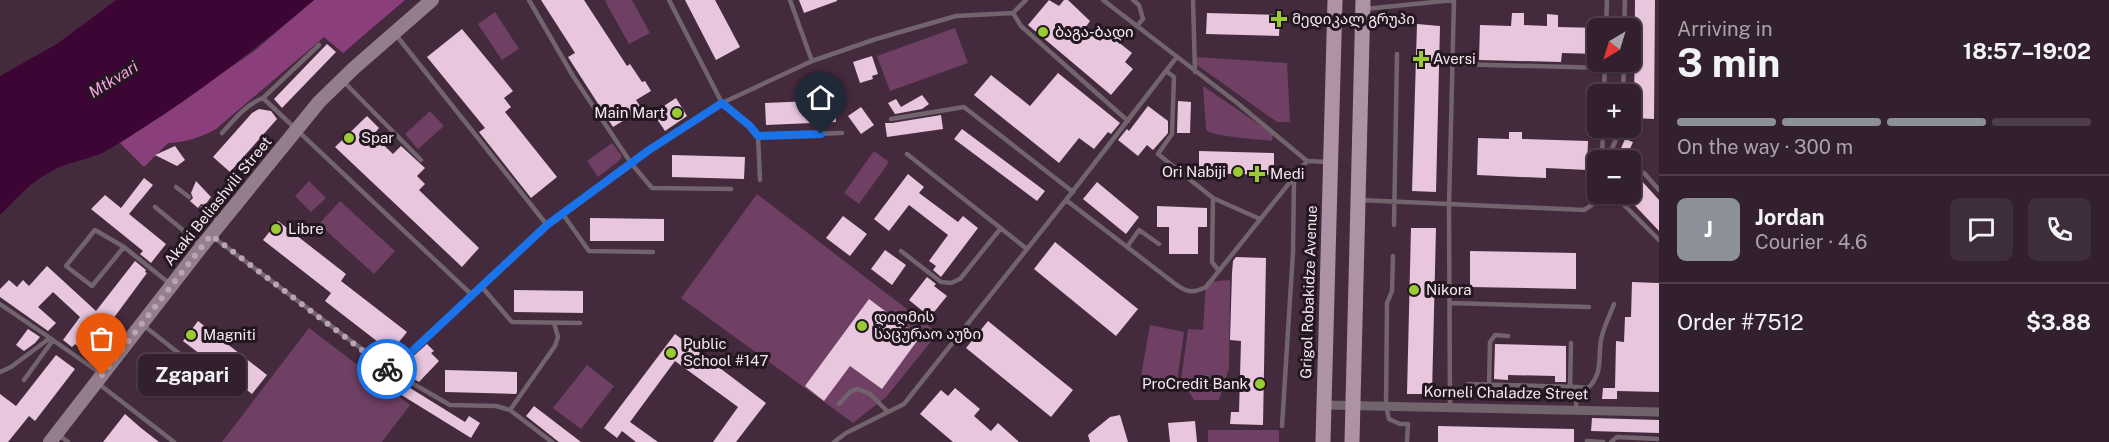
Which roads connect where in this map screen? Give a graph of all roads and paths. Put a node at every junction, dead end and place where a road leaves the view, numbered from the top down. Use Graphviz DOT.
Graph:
graph roads {
  1 [pos="432,0"];
  2 [pos="529,0"];
  3 [pos="669,0"];
  4 [pos="790,0"];
  5 [pos="1026,0"];
  6 [pos="1103,0"];
  7 [pos="1133,0"];
  8 [pos="1193,0"];
  9 [pos="1335,0"];
  10 [pos="1398,0"];
  11 [pos="1454,0"];
  12 [pos="1607,0"];
  13 [pos="1625,0"];
  14 [pos="1362,4"];
  15 [pos="1398,6"];
  16 [pos="1013,12"];
  17 [pos="1606,18"];
  18 [pos="1624,18"];
  19 [pos="1137,27"];
  20 [pos="394,33"];
  21 [pos="319,45"];
  22 [pos="1397,54"];
  23 [pos="1176,58"];
  24 [pos="812,61"];
  25 [pos="1453,64"];
  26 [pos="1587,68"];
  27 [pos="1166,71"];
  28 [pos="1195,72"];
  29 [pos="342,80"];
  30 [pos="263,99"];
  31 [pos="722,103"];
  32 [pos="891,118"];
  33 [pos="1128,121"];
  34 [pos="296,130"];
  35 [pos="222,133"];
  36 [pos="842,133"];
  37 [pos="758,136"];
  38 [pos="907,154"];
  39 [pos="421,160"];
  40 [pos="1307,161"];
  41 [pos="1331,162"];
  42 [pos="631,163"];
  43 [pos="1641,172"];
  44 [pos="1294,176"];
  45 [pos="760,180"];
  46 [pos="176,187"];
  47 [pos="731,189"];
  48 [pos="1659,190"];
  49 [pos="1073,192"];
  50 [pos="189,197"];
  51 [pos="1213,198"];
  52 [pos="1066,200"];
  53 [pos="1357,200"];
  54 [pos="1394,201"];
  55 [pos="1591,204"];
  56 [pos="1623,204"];
  57 [pos="1449,206"];
  58 [pos="155,207"];
  59 [pos="202,208"];
  60 [pos="562,213"];
  61 [pos="1260,219"];
  62 [pos="221,223"];
  63 [pos="547,225"];
  64 [pos="1394,225"];
  65 [pos="1001,228"];
  66 [pos="1659,240"];
  67 [pos="207,241"];
  68 [pos="1159,244"];
  69 [pos="124,247"];
  70 [pos="1127,247"];
  71 [pos="1028,249"];
  72 [pos="901,250"];
  73 [pos="653,252"];
  74 [pos="1393,256"];
  75 [pos="1219,271"];
  76 [pos="171,285"];
  77 [pos="481,286"];
  78 [pos="472,296"];
  79 [pos="1450,303"];
  80 [pos="0,304"];
  81 [pos="1614,304"];
  82 [pos="1589,307"];
  83 [pos="141,323"];
  84 [pos="555,323"];
  85 [pos="580,323"];
  86 [pos="1508,336"];
  87 [pos="52,339"];
  88 [pos="1571,344"];
  89 [pos="391,371"];
  90 [pos="0,372"];
  91 [pos="99,378"];
  92 [pos="24,380"];
  93 [pos="1468,384"];
  94 [pos="1489,385"];
  95 [pos="1570,387"];
  96 [pos="1577,387"];
  97 [pos="233,396"];
  98 [pos="839,404"];
  99 [pos="1324,405"];
  100 [pos="1352,406"];
  101 [pos="1386,406"];
  102 [pos="1450,408"];
  103 [pos="1576,409"];
  104 [pos="510,410"];
  105 [pos="1659,411"];
  106 [pos="888,412"];
  107 [pos="1282,426"];
  108 [pos="58,439"];
  109 [pos="1659,439"];
  110 [pos="1587,441"];
  111 [pos="174,442"];
  112 [pos="552,442"];
  113 [pos="834,442"];
  114 [pos="1323,442"];
  115 [pos="1352,442"];
  116 [pos="1407,442"];
  117 [pos="1604,442"];
  118 [pos="1611,442"];
  1 -- 20 [label="main road, Akaki Beliashvili Street"];
  2 -- 42 [label="lane"];
  3 -- 31 [label="lane"];
  4 -- 24 [label="lane"];
  5 -- 16 [label="lane"];
  6 -- 19 [label="lane"];
  7 -- 19 [label="lane"];
  8 -- 28 [label="lane"];
  9 -- 41 [label="main road, Grigol Robakidze Avenue"];
  10 -- 15 [label="lane"];
  11 -- 15 [label="lane"];
  11 -- 25 [label="lane"];
  12 -- 17 [label="lane"];
  13 -- 18 [label="lane"];
  14 -- 15 [label="lane"];
  14 -- 53 [label="main road"];
  16 -- 24 [label="lane"];
  16 -- 33 [label="lane"];
  19 -- 23 [label="lane"];
  20 -- 29 [label="main road, Akaki Beliashvili Street"];
  20 -- 63 [label="lane"];
  21 -- 30 [label="lane"];
  22 -- 54 [label="lane"];
  23 -- 27 [label="lane"];
  23 -- 28 [label="lane"];
  24 -- 31 [label="lane"];
  25 -- 26 [label="lane"];
  25 -- 57 [label="lane"];
  27 -- 33 [label="lane"];
  27 -- 51 [label="lane"];
  28 -- 40 [label="lane"];
  29 -- 34 [label="main road, Akaki Beliashvili Street"];
  29 -- 39 [label="lane"];
  30 -- 34 [label="lane"];
  30 -- 35 [label="lane"];
  31 -- 37 [label="lane"];
  31 -- 42 [label="lane"];
  32 -- 49 [label="lane"];
  33 -- 49 [label="lane"];
  34 -- 62 [label="main road, Akaki Beliashvili Street"];
  34 -- 78 [label="lane"];
  36 -- 37 [label="lane"];
  37 -- 45 [label="lane"];
  38 -- 65 [label="lane"];
  40 -- 41 [label="lane"];
  40 -- 44 [label="lane"];
  41 -- 99 [label="main road, Grigol Robakidze Avenue"];
  42 -- 47 [label="lane"];
  42 -- 60 [label="lane"];
  43 -- 48 [label="lane"];
  44 -- 61 [label="lane"];
  44 -- 107 [label="lane"];
  46 -- 50 [label="lane"];
  49 -- 52 [label="lane"];
  51 -- 61 [label="lane"];
  51 -- 75 [label="lane"];
  52 -- 70 [label="lane"];
  52 -- 71 [label="lane"];
  53 -- 54 [label="lane"];
  53 -- 100 [label="main road"];
  54 -- 57 [label="lane"];
  54 -- 64 [label="lane"];
  55 -- 57 [label="lane"];
  56 -- 66 [label="lane"];
  57 -- 79 [label="lane"];
  58 -- 67 [label="lane"];
  59 -- 62 [label="lane"];
  60 -- 63 [label="lane"];
  60 -- 73 [label="lane"];
  61 -- 75 [label="lane"];
  62 -- 67 [label="main road, Akaki Beliashvili Street"];
  63 -- 77 [label="lane"];
  65 -- 71 [label="lane"];
  65 -- 72 [label="lane"];
  67 -- 76 [label="main road, Akaki Beliashvili Street"];
  67 -- 89 [label="lane"];
  68 -- 70 [label="lane"];
  69 -- 69 [label="lane"];
  69 -- 76 [label="lane"];
  70 -- 75 [label="lane"];
  71 -- 106 [label="lane"];
  74 -- 101 [label="lane"];
  76 -- 83 [label="main road, Akaki Beliashvili Street"];
  77 -- 78 [label="lane"];
  77 -- 84 [label="lane"];
  78 -- 89 [label="lane"];
  79 -- 82 [label="lane"];
  79 -- 102 [label="lane"];
  80 -- 87 [label="lane"];
  81 -- 96 [label="lane"];
  83 -- 91 [label="main road, Akaki Beliashvili Street"];
  83 -- 97 [label="lane"];
  84 -- 85 [label="lane"];
  84 -- 104 [label="lane"];
  86 -- 94 [label="lane"];
  87 -- 90 [label="lane"];
  87 -- 91 [label="lane"];
  87 -- 92 [label="lane"];
  88 -- 95 [label="lane"];
  89 -- 104 [label="lane"];
  91 -- 108 [label="main road, Akaki Beliashvili Street"];
  91 -- 111 [label="lane"];
  93 -- 94 [label="lane"];
  94 -- 95 [label="lane"];
  95 -- 96 [label="lane"];
  96 -- 103 [label="lane"];
  98 -- 106 [label="lane"];
  99 -- 100 [label="street, Korneli Chaladze Street"];
  99 -- 114 [label="main road, Grigol Robakidze Avenue"];
  100 -- 101 [label="street, Korneli Chaladze Street"];
  100 -- 115 [label="main road"];
  101 -- 102 [label="street, Korneli Chaladze Street"];
  101 -- 116 [label="lane"];
  102 -- 103 [label="street, Korneli Chaladze Street"];
  103 -- 105 [label="street, Korneli Chaladze Street"];
  104 -- 112 [label="lane"];
  106 -- 113 [label="lane"];
  109 -- 118 [label="lane"];
  110 -- 117 [label="lane"];
}
